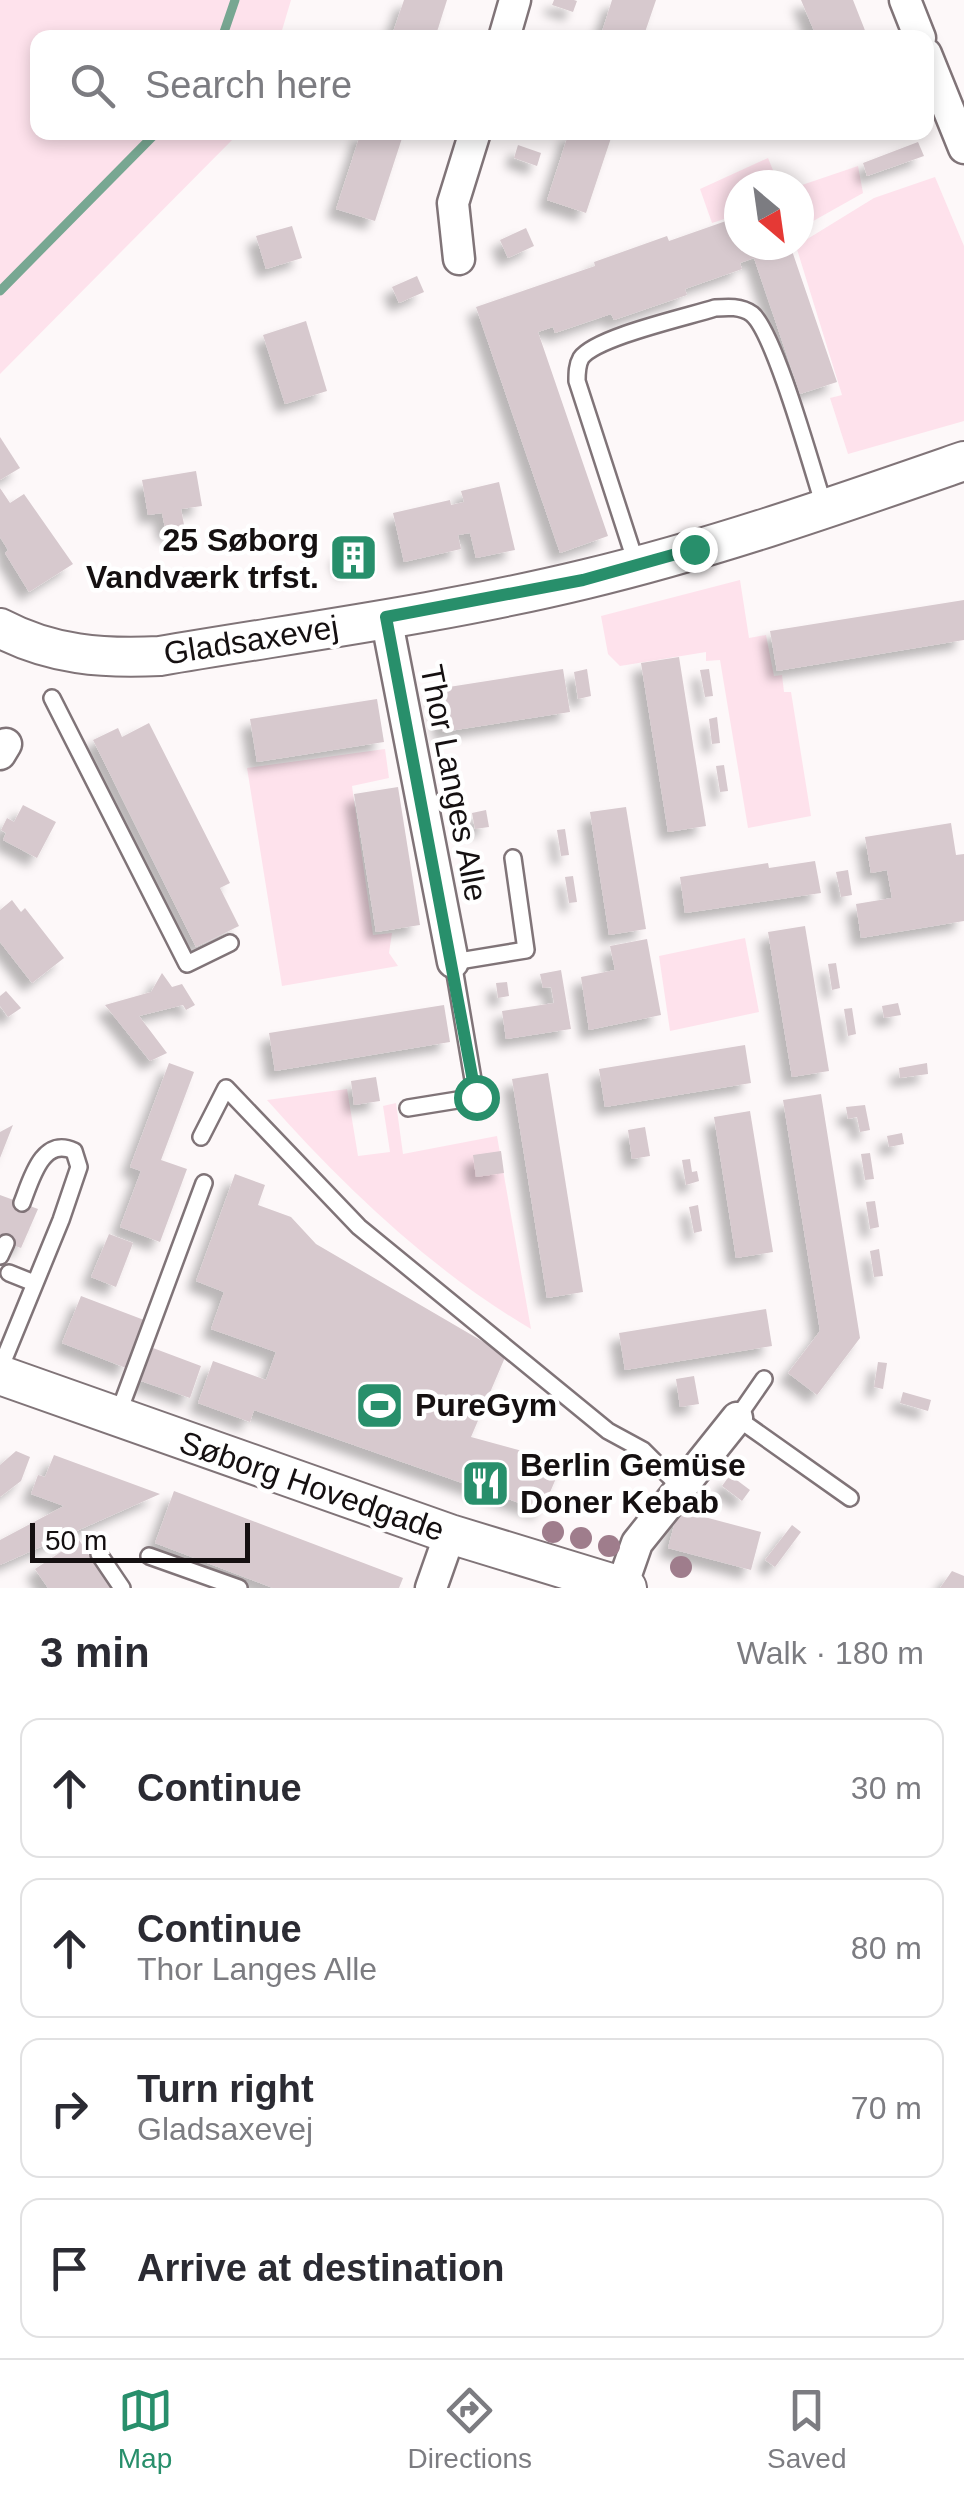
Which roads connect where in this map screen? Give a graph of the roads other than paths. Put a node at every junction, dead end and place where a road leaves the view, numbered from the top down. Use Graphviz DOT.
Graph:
graph roads {
  1 [pos="515,0"];
  2 [pos="905,0"];
  3 [pos="506,30"];
  4 [pos="917,30"];
  5 [pos="934,68"];
  6 [pos="956,106"];
  7 [pos="472,140"];
  8 [pos="964,148"];
  9 [pos="459,259"];
  10 [pos="964,461"];
  11 [pos="826,508"];
  12 [pos="636,566"];
  13 [pos="386,617"];
  14 [pos="0,628"];
  15 [pos="52,698"];
  16 [pos="513,858"];
  17 [pos="230,943"];
  18 [pos="453,962"];
  19 [pos="408,1108"];
  20 [pos="201,1137"];
  21 [pos="204,1183"];
  22 [pos="22,1203"];
  23 [pos="9,1274"];
  24 [pos="34,1282"];
  25 [pos="0,1372"];
  26 [pos="764,1378"];
  27 [pos="117,1417"];
  28 [pos="737,1418"];
  29 [pos="681,1488"];
  30 [pos="850,1498"];
  31 [pos="450,1534"];
  32 [pos="99,1554"];
  33 [pos="149,1556"];
  34 [pos="624,1587"];
  35 [pos="122,1588"];
  36 [pos="239,1588"];
  37 [pos="431,1588"];
  1 -- 3 [label="street"];
  2 -- 4 [label="street"];
  5 -- 6 [label="street"];
  6 -- 8 [label="street"];
  7 -- 9 [label="street"];
  10 -- 11 [label="street, Gladsaxevej"];
  11 -- 12 [label="street, Gladsaxevej"];
  11 -- 12 [label="lane"];
  12 -- 13 [label="street, Gladsaxevej"];
  13 -- 14 [label="street, Gladsaxevej"];
  13 -- 18 [label="street, Thor Langes Alle"];
  15 -- 17 [label="lane"];
  16 -- 18 [label="lane"];
  18 -- 19 [label="lane"];
  20 -- 29 [label="lane"];
  21 -- 27 [label="lane"];
  22 -- 24 [label="lane"];
  23 -- 24 [label="lane"];
  24 -- 25 [label="lane"];
  25 -- 27 [label="street, Søborg Hovedgade"];
  26 -- 28 [label="lane"];
  27 -- 31 [label="street, Søborg Hovedgade"];
  28 -- 29 [label="street"];
  28 -- 30 [label="lane"];
  29 -- 34 [label="street"];
  31 -- 34 [label="street, Søborg Hovedgade"];
  31 -- 37 [label="street"];
  32 -- 35 [label="lane"];
  33 -- 36 [label="lane"];
}
